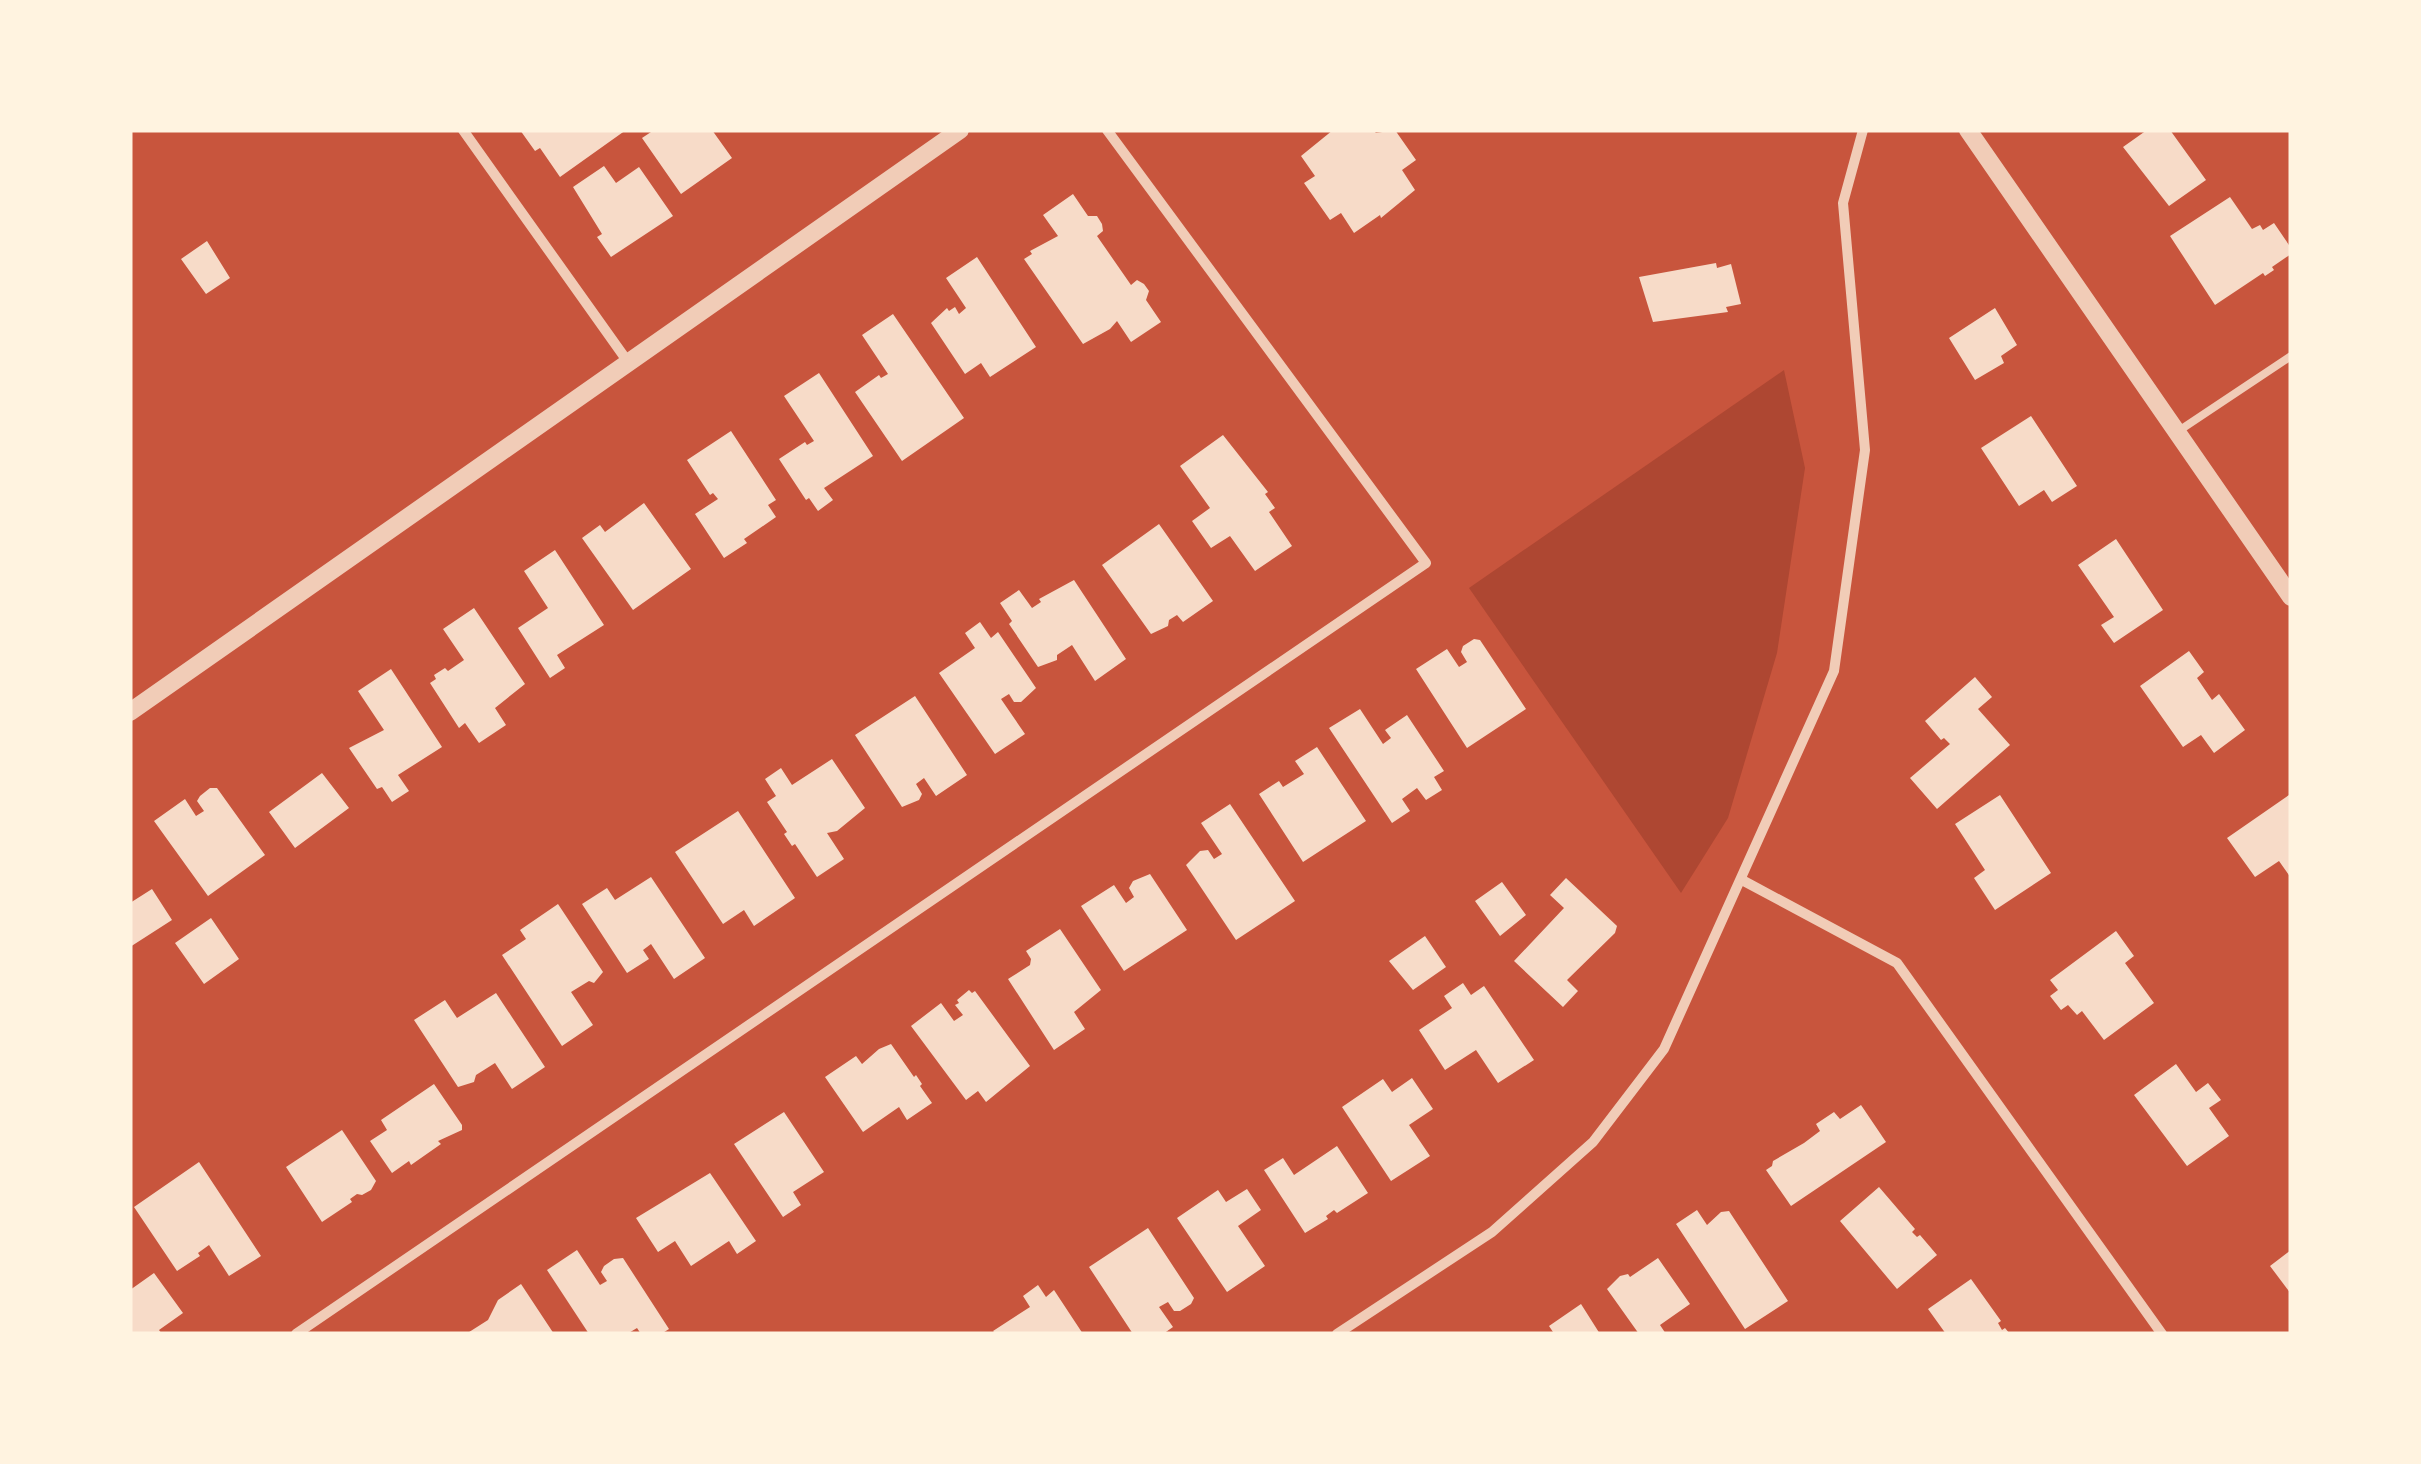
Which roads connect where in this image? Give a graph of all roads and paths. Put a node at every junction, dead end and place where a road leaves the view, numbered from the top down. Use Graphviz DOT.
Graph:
graph roads {
  1 [pos="464,130"];
  2 [pos="960,130"];
  3 [pos="1107,130"];
  4 [pos="1863,130"];
  5 [pos="1968,130"];
  6 [pos="2291,356"];
  7 [pos="628,362"];
  8 [pos="2177,432"];
  9 [pos="2291,596"];
  10 [pos="130,712"];
  11 [pos="1742,880"];
  12 [pos="296,1334"];
  13 [pos="1337,1334"];
  14 [pos="2162,1334"];
  1 -- 7 [label="street"];
  2 -- 7 [label="street"];
  3 -- 12 [label="street"];
  4 -- 11 [label="street"];
  5 -- 8 [label="street"];
  6 -- 8 [label="lane"];
  7 -- 10 [label="street"];
  8 -- 9 [label="street"];
  11 -- 13 [label="street"];
  11 -- 14 [label="street"];
}
